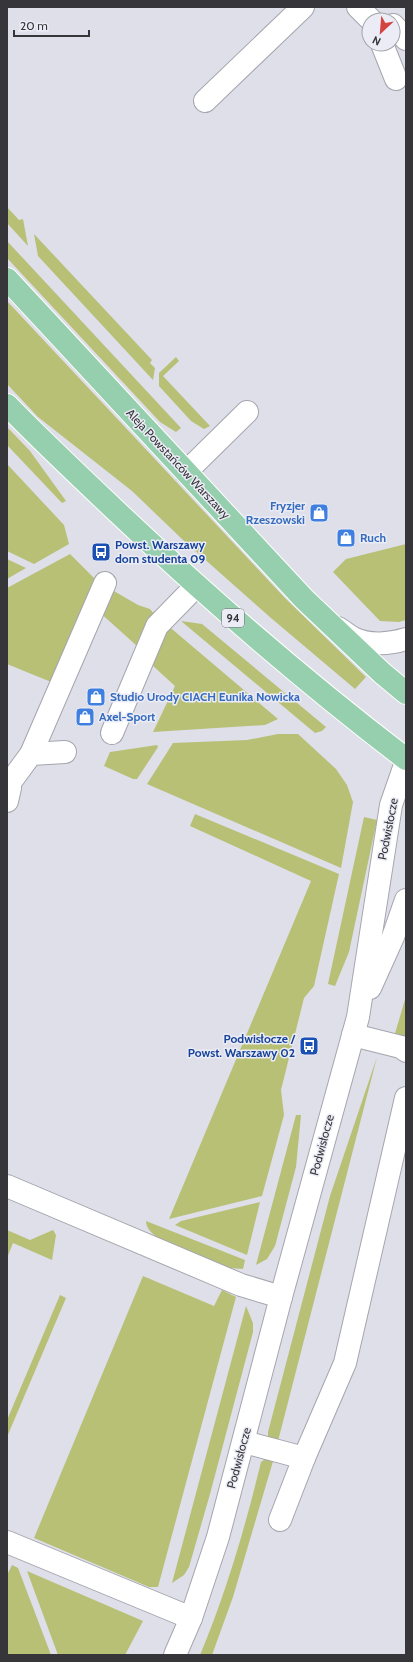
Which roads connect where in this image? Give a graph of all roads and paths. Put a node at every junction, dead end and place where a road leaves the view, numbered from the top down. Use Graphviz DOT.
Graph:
graph roads {
  1 [pos="303,7"];
  2 [pos="385,52"];
  3 [pos="396,79"];
  4 [pos="205,101"];
  5 [pos="7,279"];
  6 [pos="7,405"];
  7 [pos="247,412"];
  8 [pos="186,472"];
  9 [pos="105,583"];
  10 [pos="196,586"];
  11 [pos="321,616"];
  12 [pos="406,639"];
  13 [pos="406,693"];
  14 [pos="112,732"];
  15 [pos="66,752"];
  16 [pos="31,754"];
  17 [pos="406,761"];
  18 [pos="8,789"];
  19 [pos="406,900"];
  20 [pos="355,1026"];
  21 [pos="406,1051"];
  22 [pos="406,1098"];
  23 [pos="7,1186"];
  24 [pos="281,1297"];
  25 [pos="244,1442"];
  26 [pos="304,1458"];
  27 [pos="280,1520"];
  28 [pos="7,1542"];
  29 [pos="191,1618"];
  30 [pos="175,1655"];
  1 -- 4 [label="street"];
  2 -- 3 [label="street"];
  5 -- 8 [label="main road, Aleja Powstańców Warszawy"];
  6 -- 10 [label="main road, 94"];
  7 -- 8 [label="street"];
  8 -- 11 [label="main road, Aleja Powstańców Warszawy"];
  9 -- 16 [label="street"];
  10 -- 14 [label="street"];
  10 -- 17 [label="main road, 94"];
  11 -- 12 [label="street"];
  11 -- 13 [label="main road, Aleja Powstańców Warszawy"];
  15 -- 16 [label="street"];
  16 -- 18 [label="street"];
  17 -- 20 [label="street, Podwisłocze"];
  19 -- 20 [label="street, Podwisłocze"];
  20 -- 21 [label="street"];
  20 -- 24 [label="street, Podwisłocze"];
  22 -- 26 [label="street"];
  23 -- 24 [label="street"];
  24 -- 25 [label="street, Podwisłocze"];
  25 -- 26 [label="street"];
  25 -- 29 [label="street, Podwisłocze"];
  26 -- 27 [label="street"];
  28 -- 29 [label="street"];
  29 -- 30 [label="street, Podwisłocze"];
}
